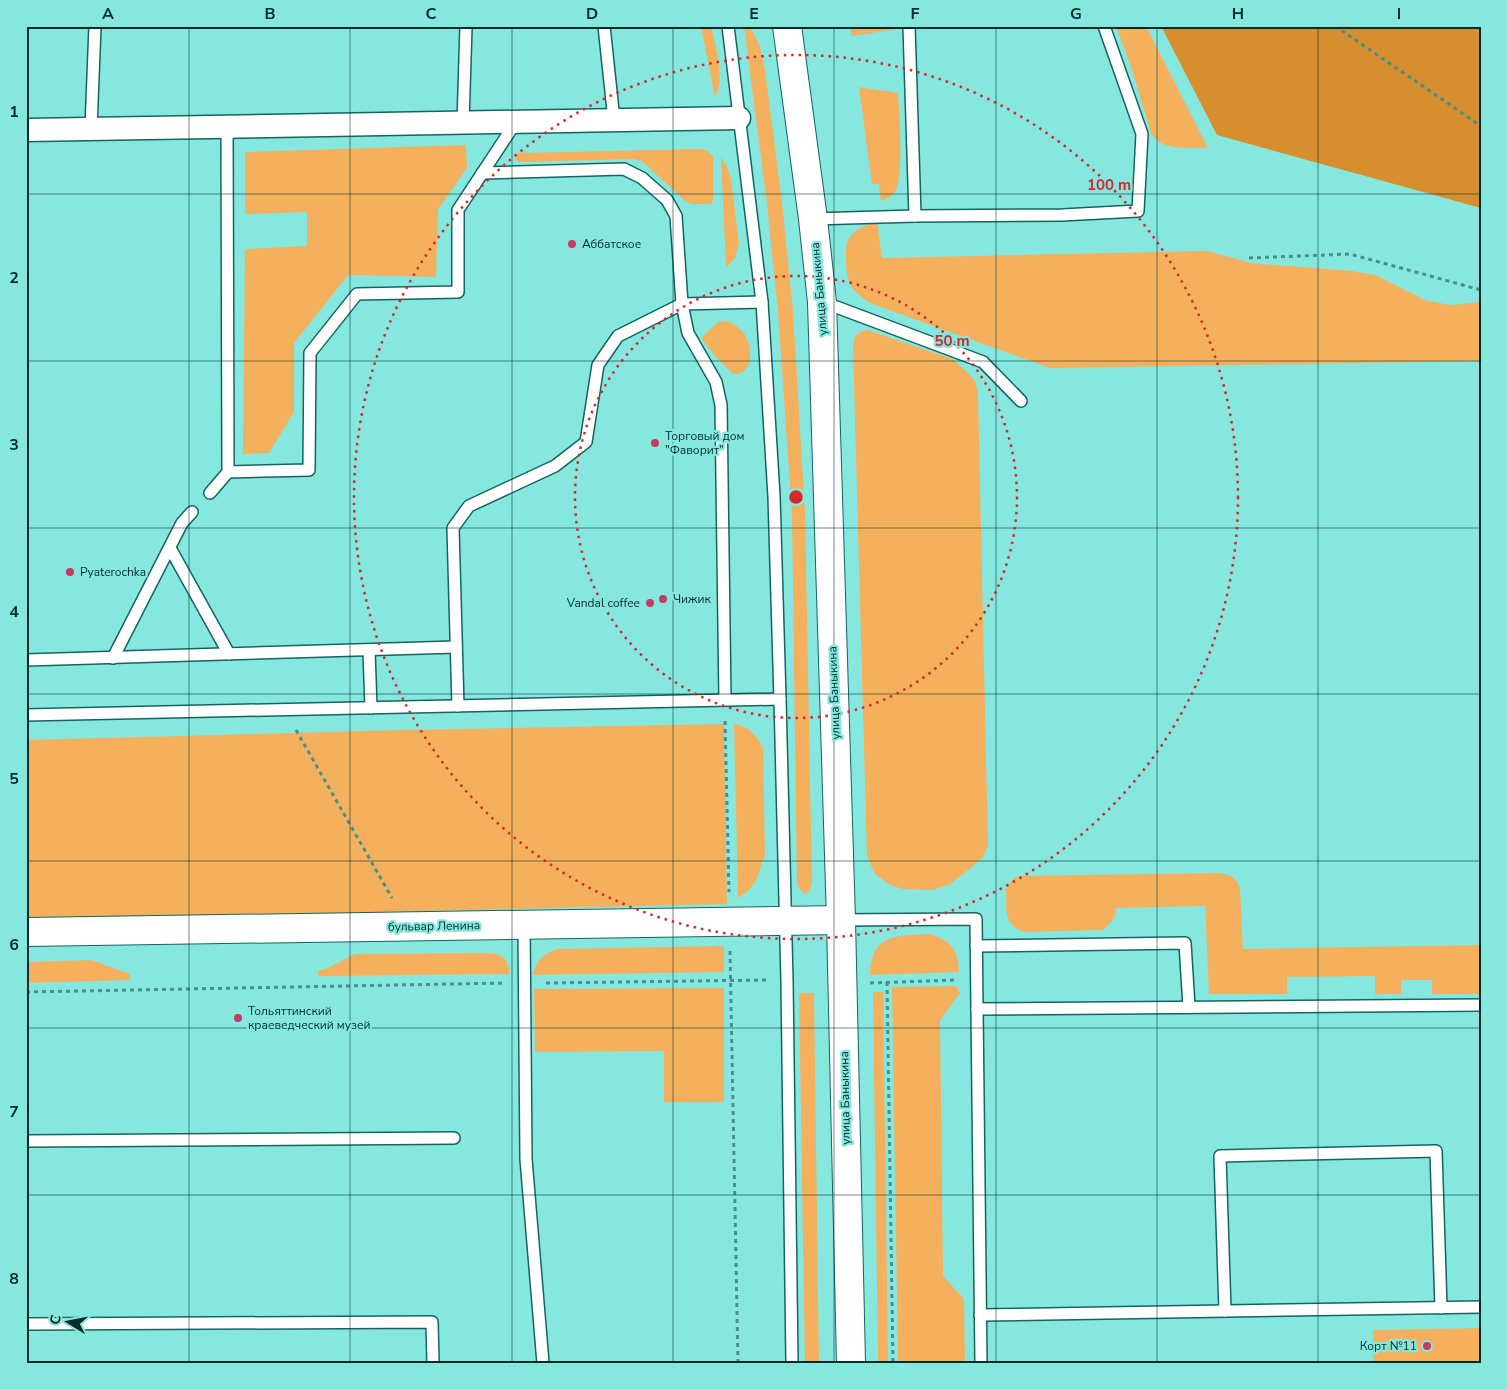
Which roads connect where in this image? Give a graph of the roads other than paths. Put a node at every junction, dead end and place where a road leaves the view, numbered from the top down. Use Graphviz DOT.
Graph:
graph roads {
  1 [pos="95,26"];
  2 [pos="466,26"];
  3 [pos="604,26"];
  4 [pos="728,26"];
  5 [pos="787,26"];
  6 [pos="909,26"];
  7 [pos="1104,26"];
  8 [pos="739,118"];
  9 [pos="614,120"];
  10 [pos="516,122"];
  11 [pos="463,123"];
  12 [pos="227,126"];
  13 [pos="91,128"];
  14 [pos="26,130"];
  15 [pos="482,173"];
  16 [pos="916,216"];
  17 [pos="813,219"];
  18 [pos="762,302"];
  19 [pos="822,302"];
  20 [pos="682,304"];
  21 [pos="1021,401"];
  22 [pos="228,472"];
  23 [pos="210,492"];
  24 [pos="192,512"];
  25 [pos="170,548"];
  26 [pos="456,647"];
  27 [pos="369,650"];
  28 [pos="229,654"];
  29 [pos="113,658"];
  30 [pos="26,660"];
  31 [pos="780,699"];
  32 [pos="725,700"];
  33 [pos="458,706"];
  34 [pos="370,708"];
  35 [pos="26,715"];
  36 [pos="785,920"];
  37 [pos="841,920"];
  38 [pos="524,925"];
  39 [pos="26,932"];
  40 [pos="976,946"];
  41 [pos="1481,1005"];
  42 [pos="1189,1007"];
  43 [pos="977,1008"];
  44 [pos="454,1138"];
  45 [pos="26,1140"];
  46 [pos="1481,1307"];
  47 [pos="1441,1308"];
  48 [pos="1225,1311"];
  49 [pos="980,1315"];
  50 [pos="26,1324"];
  51 [pos="433,1363"];
  52 [pos="544,1363"];
  53 [pos="792,1363"];
  54 [pos="852,1363"];
  55 [pos="981,1363"];
  1 -- 13 [label="lane"];
  2 -- 11 [label="lane"];
  3 -- 9 [label="lane"];
  4 -- 8 [label="lane"];
  5 -- 17 [label="main road, улица Баныкина"];
  6 -- 16 [label="lane"];
  7 -- 16 [label="lane"];
  8 -- 9 [label="street"];
  8 -- 18 [label="lane"];
  9 -- 10 [label="street"];
  10 -- 11 [label="street"];
  10 -- 15 [label="lane"];
  11 -- 12 [label="street"];
  12 -- 13 [label="street"];
  12 -- 22 [label="lane"];
  13 -- 14 [label="street"];
  15 -- 20 [label="lane"];
  15 -- 22 [label="lane"];
  16 -- 17 [label="lane"];
  17 -- 19 [label="main road, улица Баныкина"];
  18 -- 20 [label="lane"];
  18 -- 31 [label="lane"];
  19 -- 21 [label="lane"];
  19 -- 37 [label="main road, улица Баныкина"];
  20 -- 26 [label="lane"];
  20 -- 32 [label="lane"];
  22 -- 23 [label="lane"];
  24 -- 25 [label="lane"];
  25 -- 28 [label="lane"];
  25 -- 29 [label="lane"];
  26 -- 27 [label="lane"];
  26 -- 33 [label="lane"];
  27 -- 28 [label="lane"];
  27 -- 34 [label="lane"];
  28 -- 29 [label="lane"];
  29 -- 30 [label="lane"];
  31 -- 32 [label="lane"];
  31 -- 36 [label="lane"];
  32 -- 33 [label="lane"];
  33 -- 34 [label="lane"];
  34 -- 35 [label="lane"];
  36 -- 37 [label="main road, бульвар Ленина"];
  36 -- 38 [label="main road, бульвар Ленина"];
  36 -- 53 [label="lane"];
  37 -- 40 [label="lane"];
  37 -- 54 [label="main road, улица Баныкина"];
  38 -- 39 [label="main road, бульвар Ленина"];
  38 -- 52 [label="lane"];
  40 -- 42 [label="lane"];
  40 -- 43 [label="lane"];
  41 -- 42 [label="lane"];
  42 -- 43 [label="lane"];
  43 -- 49 [label="lane"];
  44 -- 45 [label="lane"];
  46 -- 47 [label="lane"];
  47 -- 48 [label="lane"];
  47 -- 48 [label="lane"];
  48 -- 49 [label="lane"];
  49 -- 55 [label="lane"];
  50 -- 51 [label="lane"];
}
